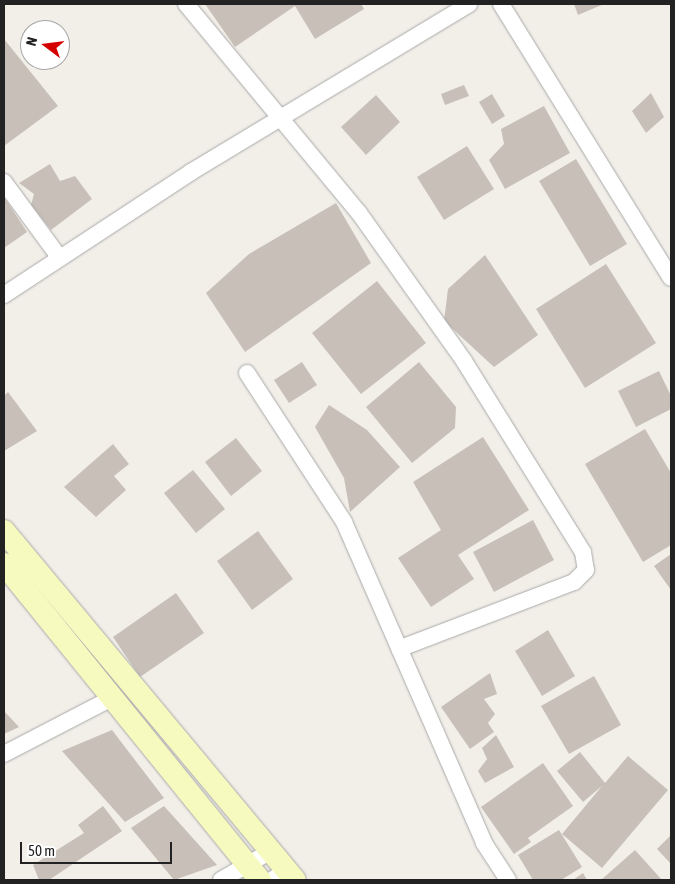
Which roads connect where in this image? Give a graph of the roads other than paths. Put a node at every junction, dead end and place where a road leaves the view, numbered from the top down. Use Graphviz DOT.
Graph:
graph roads {
  1 [pos="186,4"];
  2 [pos="468,4"];
  3 [pos="501,4"];
  4 [pos="279,120"];
  5 [pos="4,182"];
  6 [pos="59,257"];
  7 [pos="671,278"];
  8 [pos="4,295"];
  9 [pos="247,373"];
  10 [pos="4,531"];
  11 [pos="4,564"];
  12 [pos="399,649"];
  13 [pos="112,698"];
  14 [pos="4,754"];
  15 [pos="271,851"];
  16 [pos="254,873"];
  17 [pos="285,877"];
  18 [pos="221,880"];
  19 [pos="508,880"];
  1 -- 4 [label="street"];
  2 -- 4 [label="street"];
  3 -- 7 [label="street"];
  4 -- 6 [label="street"];
  4 -- 12 [label="street"];
  5 -- 6 [label="street"];
  6 -- 8 [label="street"];
  9 -- 12 [label="street"];
  10 -- 15 [label="street"];
  11 -- 13 [label="street"];
  12 -- 19 [label="street"];
  13 -- 14 [label="street"];
  13 -- 16 [label="street"];
  15 -- 16 [label="street"];
  15 -- 17 [label="street"];
  16 -- 18 [label="street"];
}
